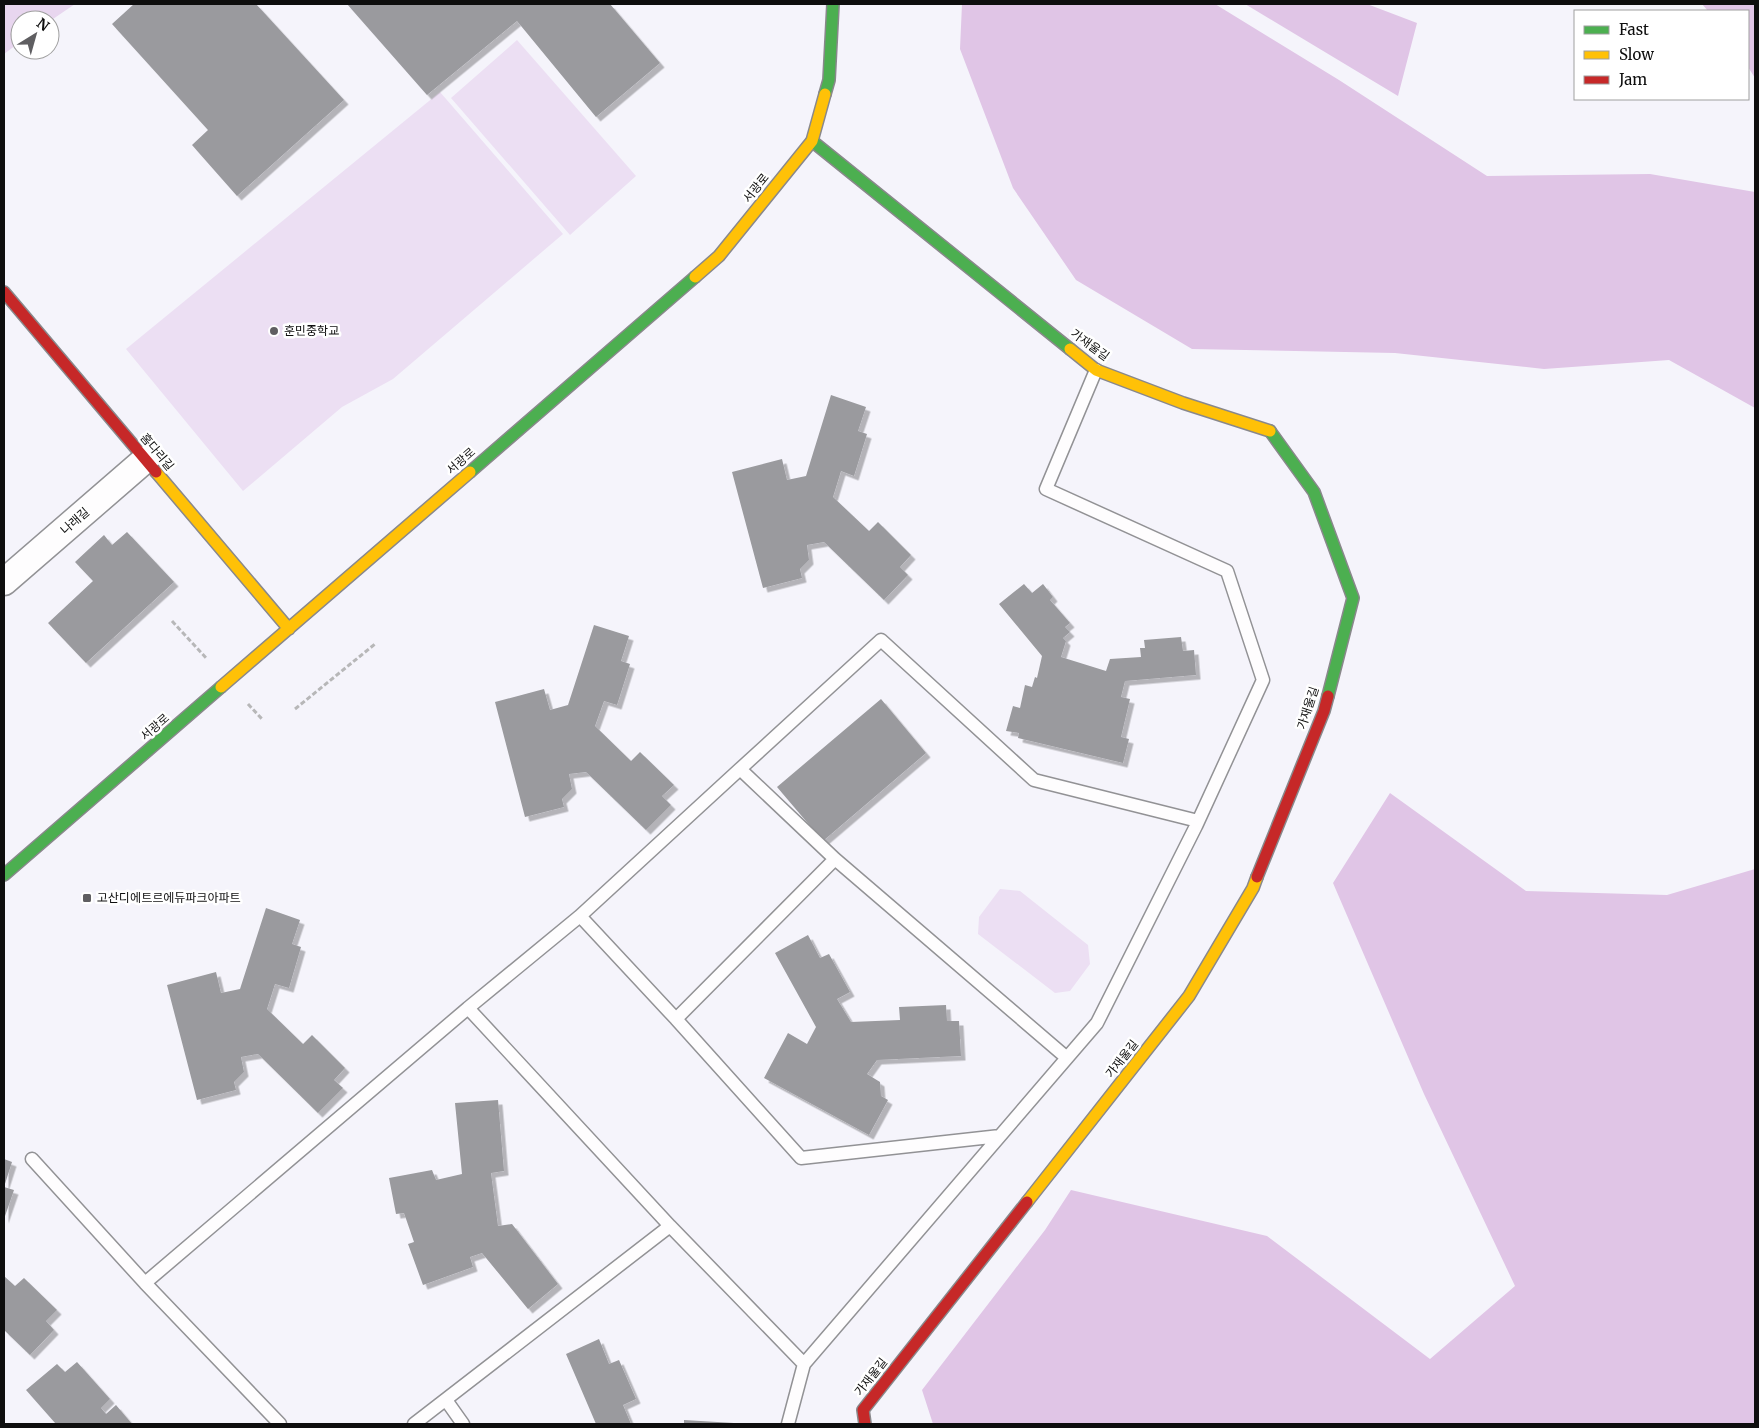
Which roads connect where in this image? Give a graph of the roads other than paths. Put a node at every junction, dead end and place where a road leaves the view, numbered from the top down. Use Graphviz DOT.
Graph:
graph roads {
  1 [pos="833,4"];
  2 [pos="812,141"];
  3 [pos="4,292"];
  4 [pos="1096,370"];
  5 [pos="146,459"];
  6 [pos="4,582"];
  7 [pos="289,630"];
  8 [pos="740,769"];
  9 [pos="1198,821"];
  10 [pos="834,859"];
  11 [pos="4,875"];
  12 [pos="580,916"];
  13 [pos="468,1008"];
  14 [pos="676,1019"];
  15 [pos="1067,1058"];
  16 [pos="1000,1136"];
  17 [pos="32,1159"];
  18 [pos="670,1226"];
  19 [pos="145,1284"];
  20 [pos="804,1364"];
  21 [pos="446,1400"];
  22 [pos="280,1424"];
  23 [pos="414,1424"];
  24 [pos="462,1424"];
  25 [pos="788,1424"];
  26 [pos="865,1424"];
  1 -- 2 [label="street, 서광로"];
  2 -- 4 [label="street, 가재울길"];
  2 -- 7 [label="street, 서광로"];
  3 -- 5 [label="street, 홈다리길"];
  4 -- 9 [label="lane"];
  4 -- 26 [label="street, 가재울길"];
  5 -- 6 [label="street, 나래길"];
  5 -- 7 [label="street, 홈다리길"];
  7 -- 11 [label="street, 서광로"];
  8 -- 9 [label="lane"];
  8 -- 10 [label="lane"];
  8 -- 12 [label="lane"];
  9 -- 15 [label="lane"];
  10 -- 14 [label="lane"];
  10 -- 15 [label="lane"];
  12 -- 13 [label="lane"];
  12 -- 14 [label="lane"];
  13 -- 18 [label="lane"];
  13 -- 19 [label="lane"];
  14 -- 16 [label="lane"];
  15 -- 16 [label="lane"];
  16 -- 20 [label="lane"];
  17 -- 19 [label="lane"];
  18 -- 20 [label="lane"];
  18 -- 21 [label="lane"];
  19 -- 22 [label="lane"];
  20 -- 25 [label="lane"];
  21 -- 23 [label="lane"];
  21 -- 24 [label="lane"];
}
